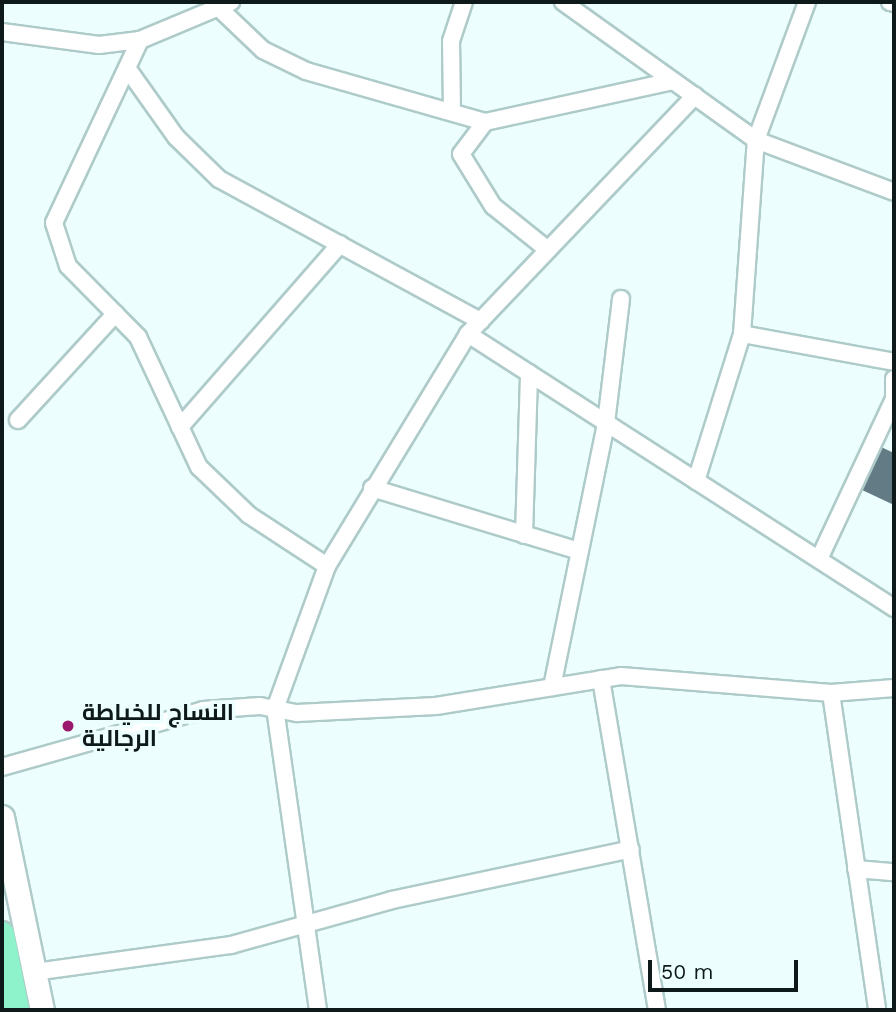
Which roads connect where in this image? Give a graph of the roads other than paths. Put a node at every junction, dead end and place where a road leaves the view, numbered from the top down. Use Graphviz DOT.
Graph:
graph roads {
  1 [pos="464,2"];
  2 [pos="563,2"];
  3 [pos="807,2"];
  4 [pos="226,6"];
  5 [pos="2,32"];
  6 [pos="140,40"];
  7 [pos="127,68"];
  8 [pos="673,80"];
  9 [pos="695,96"];
  10 [pos="452,111"];
  11 [pos="485,122"];
  12 [pos="757,140"];
  13 [pos="894,192"];
  14 [pos="340,244"];
  15 [pos="548,250"];
  16 [pos="621,299"];
  17 [pos="115,314"];
  18 [pos="481,321"];
  19 [pos="468,334"];
  20 [pos="742,334"];
  21 [pos="894,362"];
  22 [pos="529,373"];
  23 [pos="894,379"];
  24 [pos="18,420"];
  25 [pos="606,423"];
  26 [pos="180,427"];
  27 [pos="696,481"];
  28 [pos="372,488"];
  29 [pos="524,535"];
  30 [pos="580,551"];
  31 [pos="818,559"];
  32 [pos="327,566"];
  33 [pos="894,608"];
  34 [pos="601,679"];
  35 [pos="552,687"];
  36 [pos="894,688"];
  37 [pos="831,693"];
  38 [pos="275,709"];
  39 [pos="2,767"];
  40 [pos="2,817"];
  41 [pos="631,849"];
  42 [pos="856,869"];
  43 [pos="894,872"];
  44 [pos="306,924"];
  45 [pos="2,934"];
  46 [pos="34,972"];
  47 [pos="17,1010"];
  48 [pos="42,1010"];
  49 [pos="318,1010"];
  50 [pos="657,1010"];
  51 [pos="877,1010"];
  1 -- 10 [label="street"];
  2 -- 8 [label="street"];
  3 -- 12 [label="street"];
  4 -- 6 [label="street"];
  4 -- 10 [label="street"];
  5 -- 6 [label="street"];
  6 -- 7 [label="street"];
  7 -- 14 [label="street"];
  7 -- 17 [label="street"];
  8 -- 9 [label="street"];
  8 -- 11 [label="street"];
  9 -- 12 [label="street"];
  9 -- 15 [label="street"];
  10 -- 11 [label="street"];
  11 -- 15 [label="street"];
  12 -- 13 [label="street"];
  12 -- 20 [label="street"];
  14 -- 18 [label="street"];
  14 -- 26 [label="street"];
  15 -- 18 [label="street"];
  16 -- 25 [label="street"];
  17 -- 24 [label="street"];
  17 -- 26 [label="street"];
  18 -- 19 [label="street"];
  19 -- 22 [label="street"];
  19 -- 28 [label="street"];
  20 -- 21 [label="street"];
  20 -- 27 [label="street"];
  22 -- 25 [label="street"];
  22 -- 29 [label="street"];
  23 -- 31 [label="street"];
  25 -- 27 [label="street"];
  25 -- 30 [label="street"];
  26 -- 32 [label="street"];
  27 -- 31 [label="street"];
  28 -- 29 [label="street"];
  28 -- 32 [label="street"];
  29 -- 30 [label="street"];
  30 -- 35 [label="street"];
  31 -- 33 [label="street"];
  32 -- 38 [label="street"];
  34 -- 35 [label="street"];
  34 -- 37 [label="street"];
  34 -- 41 [label="street"];
  35 -- 38 [label="street"];
  36 -- 37 [label="street"];
  37 -- 42 [label="street"];
  38 -- 39 [label="street"];
  38 -- 44 [label="street"];
  40 -- 46 [label="main road"];
  41 -- 44 [label="street"];
  41 -- 50 [label="street"];
  42 -- 43 [label="street"];
  42 -- 51 [label="street"];
  44 -- 46 [label="street"];
  44 -- 49 [label="street"];
  45 -- 47 [label="main road"];
  46 -- 48 [label="main road"];
}
